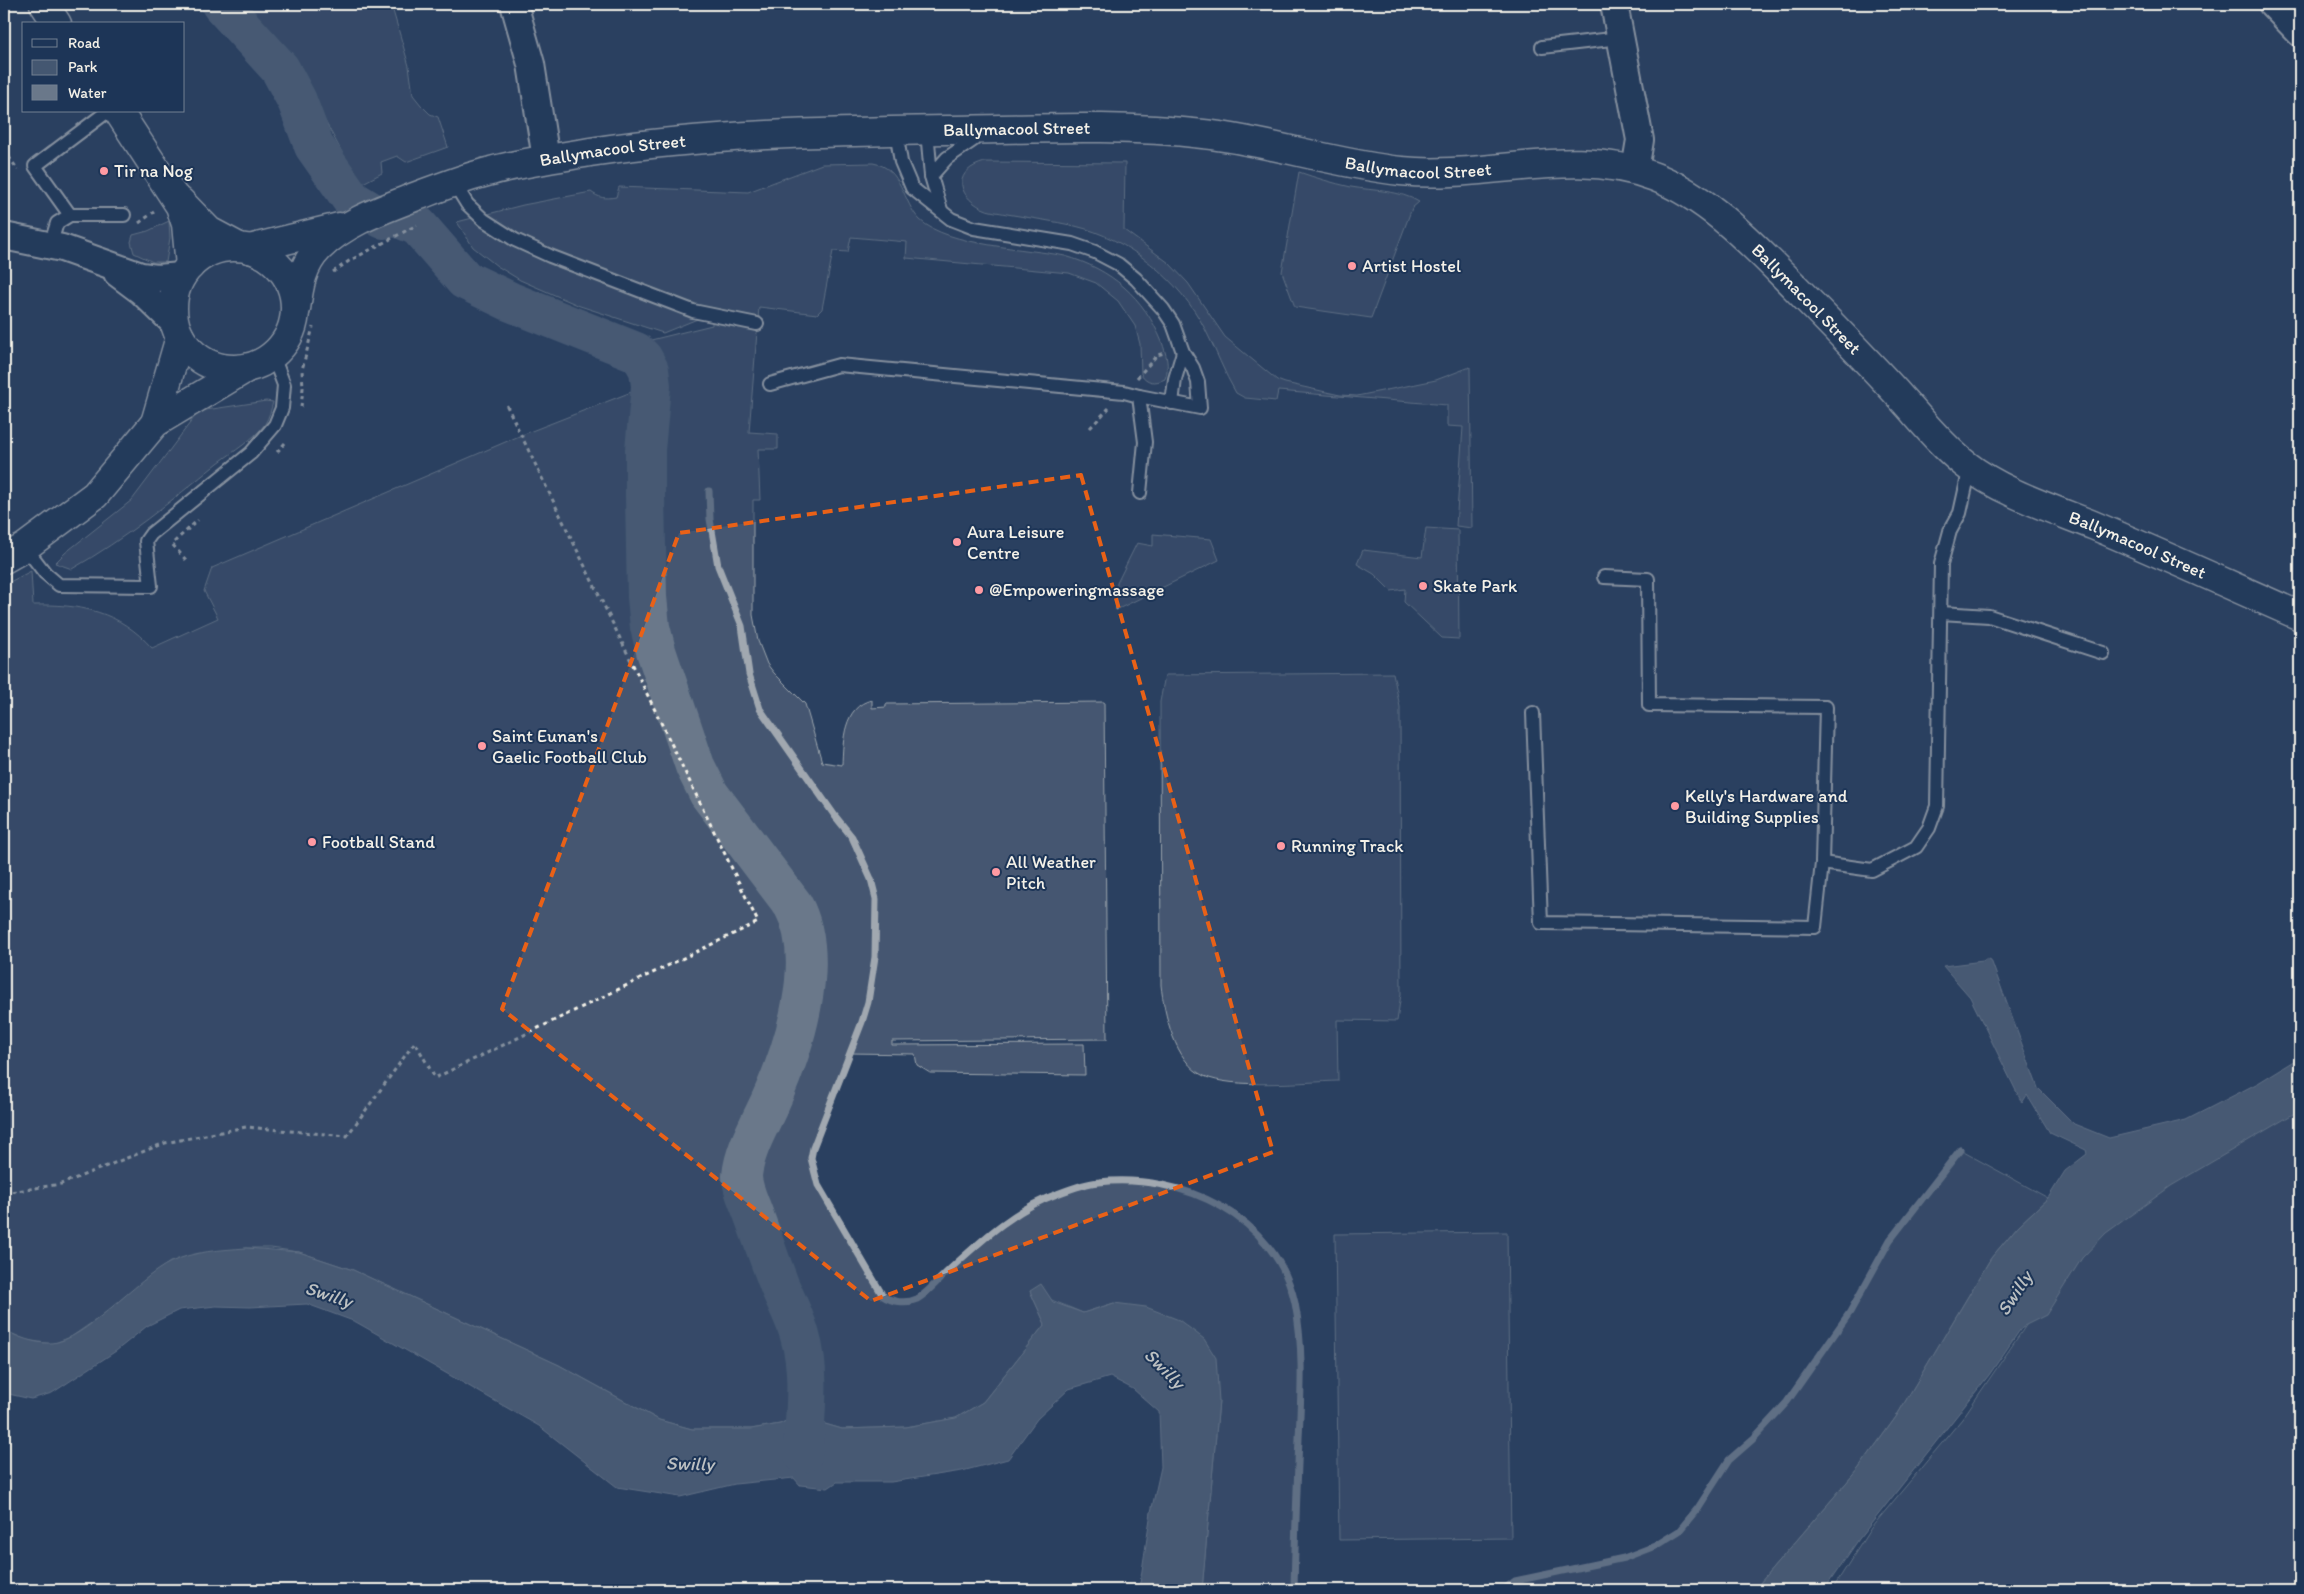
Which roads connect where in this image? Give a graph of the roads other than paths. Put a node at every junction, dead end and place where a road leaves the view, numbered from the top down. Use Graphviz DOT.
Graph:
graph roads {
  1 [pos="44,4"];
  2 [pos="514,4"];
  3 [pos="1614,4"];
  4 [pos="2272,4"];
  5 [pos="56,22"];
  6 [pos="2300,33"];
  7 [pos="1620,38"];
  8 [pos="1542,47"];
  9 [pos="107,112"];
  10 [pos="119,112"];
  11 [pos="989,130"];
  12 [pos="896,131"];
  13 [pos="927,131"];
  14 [pos="546,159"];
  15 [pos="1635,170"];
  16 [pos="931,176"];
  17 [pos="454,183"];
  18 [pos="165,193"];
  19 [pos="941,210"];
  20 [pos="124,214"];
  21 [pos="70,215"];
  22 [pos="368,216"];
  23 [pos="4,236"];
  24 [pos="50,246"];
  25 [pos="244,248"];
  26 [pos="81,254"];
  27 [pos="186,271"];
  28 [pos="296,309"];
  29 [pos="757,324"];
  30 [pos="178,331"];
  31 [pos="1183,352"];
  32 [pos="273,356"];
  33 [pos="245,369"];
  34 [pos="770,384"];
  35 [pos="1139,396"];
  36 [pos="1172,403"];
  37 [pos="155,423"];
  38 [pos="1970,468"];
  39 [pos="1140,493"];
  40 [pos="14,553"];
  41 [pos="1604,577"];
  42 [pos="1941,614"];
  43 [pos="2300,616"];
  44 [pos="2103,653"];
  45 [pos="1533,713"];
  46 [pos="1822,863"];
  1 -- 5 [label="main road"];
  2 -- 14 [label="street"];
  3 -- 7 [label="street"];
  4 -- 6 [label="street"];
  7 -- 8 [label="lane"];
  7 -- 15 [label="street"];
  9 -- 21 [label="lane"];
  10 -- 18 [label="main road"];
  11 -- 13 [label="main road, Ballymacool Street"];
  11 -- 15 [label="main road, Ballymacool Street"];
  11 -- 16 [label="lane"];
  12 -- 13 [label="main road, Ballymacool Street"];
  12 -- 14 [label="main road, Ballymacool Street"];
  12 -- 19 [label="lane"];
  13 -- 16 [label="lane"];
  14 -- 17 [label="main road, Ballymacool Street"];
  15 -- 38 [label="main road, Ballymacool Street"];
  16 -- 19 [label="lane"];
  17 -- 22 [label="main road, Ballymacool Street"];
  17 -- 29 [label="lane"];
  18 -- 25 [label="main road"];
  18 -- 27 [label="main road"];
  19 -- 31 [label="lane"];
  20 -- 21 [label="lane"];
  21 -- 24 [label="lane"];
  22 -- 25 [label="main road"];
  22 -- 28 [label="main road"];
  23 -- 24 [label="street"];
  24 -- 26 [label="street"];
  25 -- 27 [label="main road"];
  25 -- 28 [label="main road"];
  26 -- 27 [label="street"];
  26 -- 30 [label="street"];
  27 -- 30 [label="main road"];
  28 -- 32 [label="main road"];
  30 -- 33 [label="main road"];
  30 -- 37 [label="main road"];
  31 -- 36 [label="lane"];
  31 -- 36 [label="lane"];
  32 -- 33 [label="main road"];
  32 -- 40 [label="lane"];
  33 -- 37 [label="main road"];
  34 -- 35 [label="lane"];
  35 -- 36 [label="lane"];
  35 -- 39 [label="lane"];
  37 -- 40 [label="main road"];
  38 -- 42 [label="lane"];
  38 -- 43 [label="main road, Ballymacool Street"];
  41 -- 46 [label="lane"];
  42 -- 44 [label="lane"];
  42 -- 46 [label="lane"];
  45 -- 46 [label="lane"];
}
